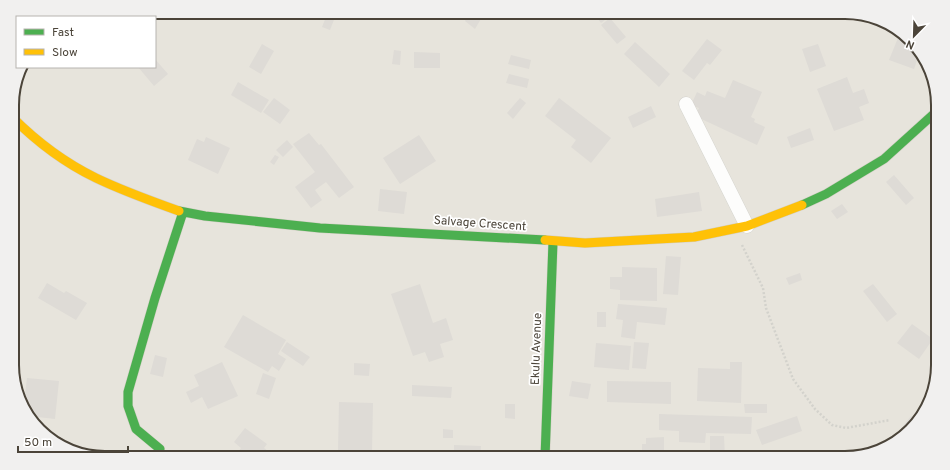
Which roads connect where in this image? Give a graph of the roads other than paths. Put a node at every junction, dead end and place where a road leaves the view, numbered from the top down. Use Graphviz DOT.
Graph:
graph roads {
  1 [pos="686,104"];
  2 [pos="931,116"];
  3 [pos="19,124"];
  4 [pos="183,212"];
  5 [pos="740,227"];
  6 [pos="553,242"];
  7 [pos="160,449"];
  8 [pos="545,451"];
  1 -- 5 [label="street"];
  2 -- 5 [label="main road, Salvage Crescent"];
  3 -- 4 [label="main road, Salvage Crescent"];
  4 -- 6 [label="main road, Salvage Crescent"];
  4 -- 7 [label="main road"];
  5 -- 6 [label="main road, Salvage Crescent"];
  6 -- 8 [label="main road, Ekulu Avenue"];
}
